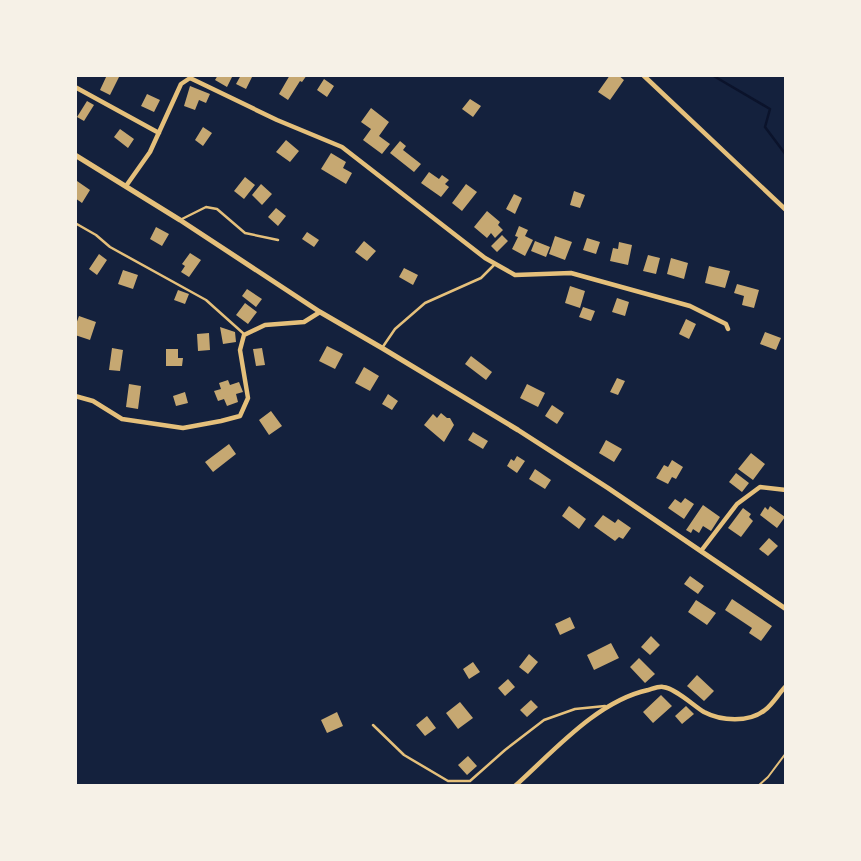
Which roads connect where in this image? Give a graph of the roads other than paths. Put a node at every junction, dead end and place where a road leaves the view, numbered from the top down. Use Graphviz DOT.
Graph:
graph roads {
  1 [pos="643,75"];
  2 [pos="190,76"];
  3 [pos="75,87"];
  4 [pos="159,133"];
  5 [pos="75,155"];
  6 [pos="126,186"];
  7 [pos="786,209"];
  8 [pos="180,220"];
  9 [pos="75,223"];
  10 [pos="278,240"];
  11 [pos="495,264"];
  12 [pos="320,312"];
  13 [pos="728,330"];
  14 [pos="244,334"];
  15 [pos="382,348"];
  16 [pos="75,396"];
  17 [pos="786,490"];
  18 [pos="701,551"];
  19 [pos="786,609"];
  20 [pos="786,686"];
  21 [pos="608,706"];
  22 [pos="373,725"];
  23 [pos="515,786"];
  1 -- 7 [label="street"];
  2 -- 4 [label="street"];
  2 -- 11 [label="street"];
  3 -- 4 [label="street"];
  4 -- 6 [label="street"];
  5 -- 6 [label="street"];
  6 -- 8 [label="street"];
  8 -- 10 [label="lane"];
  8 -- 12 [label="street"];
  9 -- 14 [label="lane"];
  11 -- 13 [label="street"];
  11 -- 15 [label="lane"];
  12 -- 14 [label="street"];
  12 -- 15 [label="street"];
  14 -- 16 [label="street"];
  15 -- 18 [label="street"];
  17 -- 18 [label="street"];
  18 -- 19 [label="street"];
  20 -- 21 [label="street"];
  21 -- 22 [label="lane"];
  21 -- 23 [label="street"];
}
